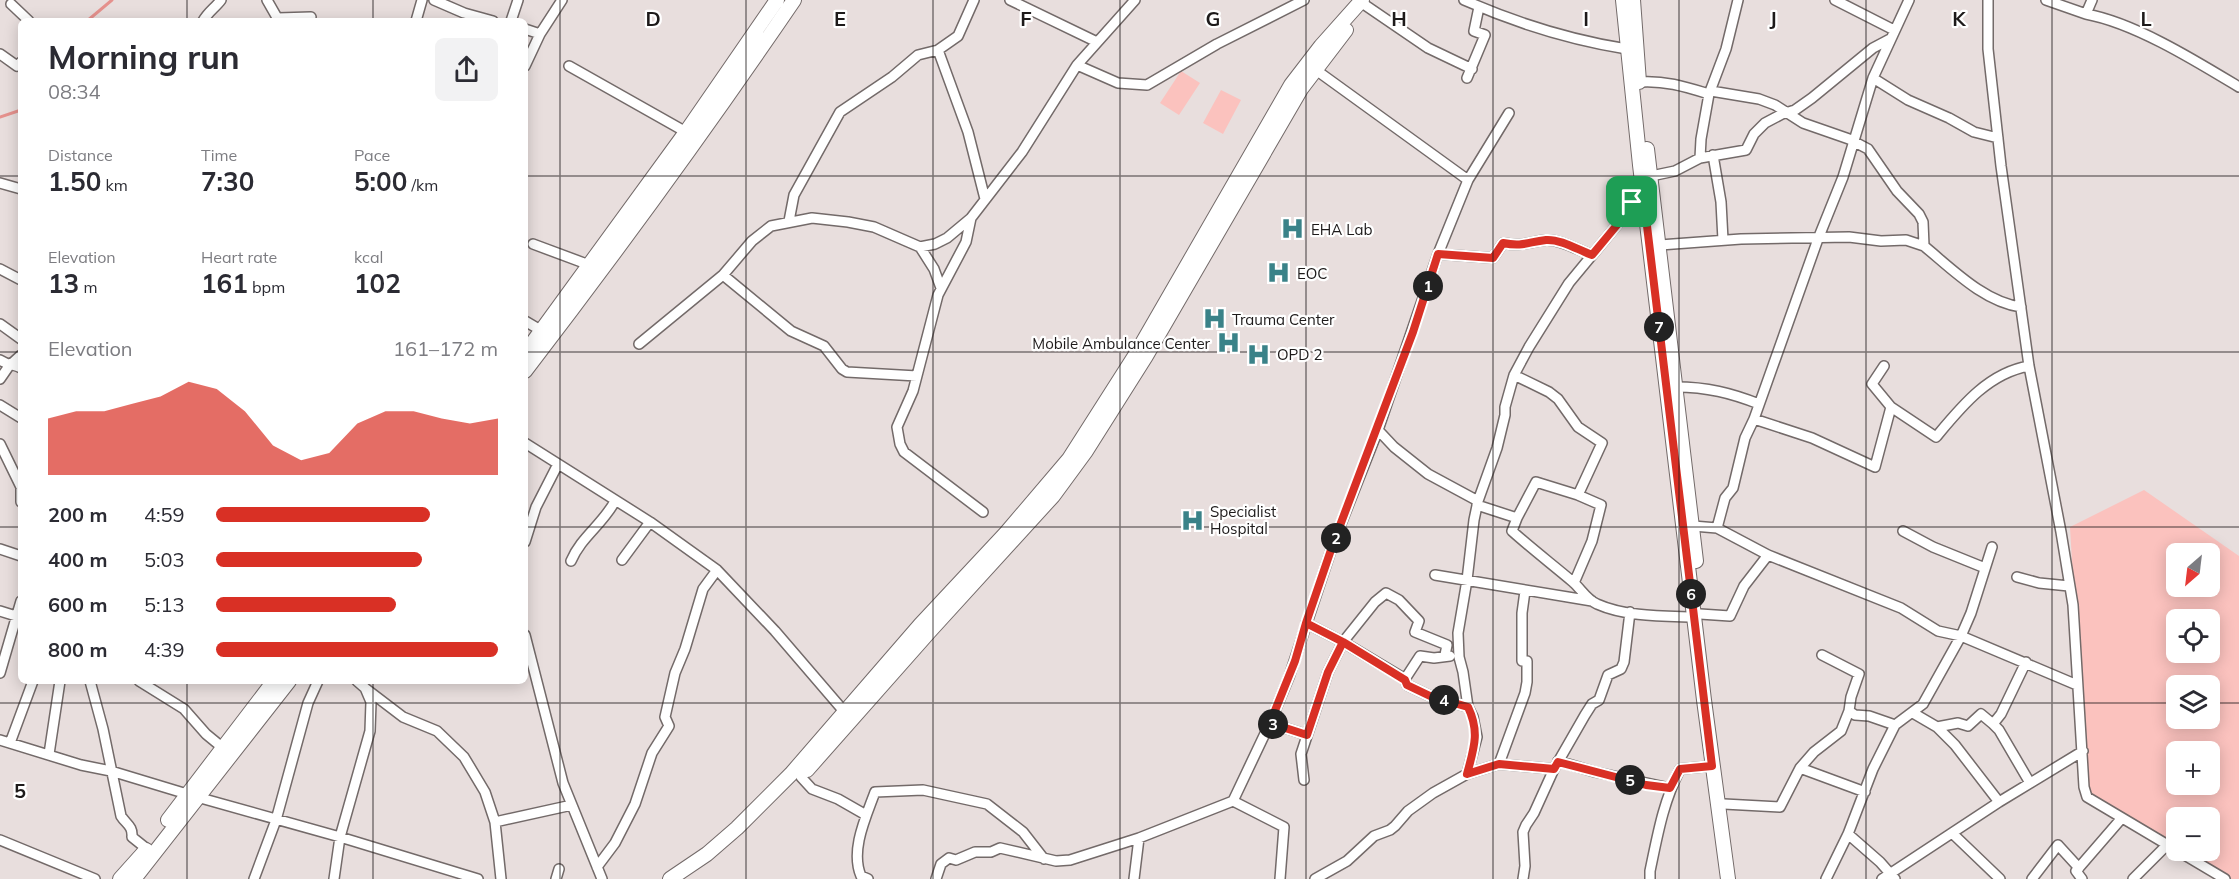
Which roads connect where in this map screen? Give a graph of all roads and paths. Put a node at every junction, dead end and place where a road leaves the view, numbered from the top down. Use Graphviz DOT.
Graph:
graph roads {
  1 [pos="221,0"];
  2 [pos="267,0"];
  3 [pos="422,0"];
  4 [pos="434,0"];
  5 [pos="518,0"];
  6 [pos="562,0"];
  7 [pos="777,0"];
  8 [pos="794,0"];
  9 [pos="974,0"];
  10 [pos="1010,0"];
  11 [pos="1135,0"];
  12 [pos="1283,0"];
  13 [pos="1304,0"];
  14 [pos="1464,0"];
  15 [pos="1623,0"];
  16 [pos="1633,0"];
  17 [pos="1738,0"];
  18 [pos="1835,0"];
  19 [pos="1909,0"];
  20 [pos="1988,0"];
  21 [pos="2046,0"];
  22 [pos="2092,0"];
  23 [pos="10,2"];
  24 [pos="1366,2"];
  25 [pos="1294,5"];
  26 [pos="1479,7"];
  27 [pos="2086,14"];
  28 [pos="26,18"];
  29 [pos="205,18"];
  30 [pos="277,18"];
  31 [pos="417,18"];
  32 [pos="482,18"];
  33 [pos="512,18"];
  34 [pos="528,30"];
  35 [pos="540,34"];
  36 [pos="1892,34"];
  37 [pos="1097,42"];
  38 [pos="1627,49"];
  39 [pos="938,50"];
  40 [pos="0,54"];
  41 [pos="528,59"];
  42 [pos="18,65"];
  43 [pos="1077,65"];
  44 [pos="569,66"];
  45 [pos="1316,70"];
  46 [pos="1873,78"];
  47 [pos="1639,82"];
  48 [pos="2239,87"];
  49 [pos="1710,92"];
  50 [pos="1786,113"];
  51 [pos="1509,114"];
  52 [pos="686,132"];
  53 [pos="1998,138"];
  54 [pos="1854,142"];
  55 [pos="1713,155"];
  56 [pos="1700,158"];
  57 [pos="1651,177"];
  58 [pos="1468,180"];
  59 [pos="0,183"];
  60 [pos="18,188"];
  61 [pos="985,199"];
  62 [pos="1644,201"];
  63 [pos="971,218"];
  64 [pos="789,221"];
  65 [pos="1818,239"];
  66 [pos="1724,240"];
  67 [pos="533,244"];
  68 [pos="1660,245"];
  69 [pos="1924,246"];
  70 [pos="920,247"];
  71 [pos="1438,254"];
  72 [pos="1592,255"];
  73 [pos="584,263"];
  74 [pos="0,269"];
  75 [pos="723,275"];
  76 [pos="18,278"];
  77 [pos="941,288"];
  78 [pos="2021,307"];
  79 [pos="528,323"];
  80 [pos="0,324"];
  81 [pos="542,331"];
  82 [pos="18,337"];
  83 [pos="639,344"];
  84 [pos="528,349"];
  85 [pos="18,358"];
  86 [pos="0,360"];
  87 [pos="9,366"];
  88 [pos="18,366"];
  89 [pos="1884,366"];
  90 [pos="2030,366"];
  91 [pos="528,367"];
  92 [pos="1514,375"];
  93 [pos="916,376"];
  94 [pos="0,379"];
  95 [pos="1676,387"];
  96 [pos="1759,404"];
  97 [pos="0,405"];
  98 [pos="1891,407"];
  99 [pos="18,416"];
  100 [pos="1754,419"];
  101 [pos="1378,430"];
  102 [pos="0,444"];
  103 [pos="528,445"];
  104 [pos="558,464"];
  105 [pos="18,481"];
  106 [pos="1578,495"];
  107 [pos="615,501"];
  108 [pos="1478,503"];
  109 [pos="983,512"];
  110 [pos="1517,518"];
  111 [pos="650,522"];
  112 [pos="1693,526"];
  113 [pos="1717,528"];
  114 [pos="1903,531"];
  115 [pos="528,532"];
  116 [pos="1992,547"];
  117 [pos="0,549"];
  118 [pos="18,555"];
  119 [pos="1768,555"];
  120 [pos="622,560"];
  121 [pos="571,561"];
  122 [pos="1985,568"];
  123 [pos="717,570"];
  124 [pos="1435,575"];
  125 [pos="2017,577"];
  126 [pos="1467,580"];
  127 [pos="1574,583"];
  128 [pos="2069,586"];
  129 [pos="1525,591"];
  130 [pos="1592,601"];
  131 [pos="18,610"];
  132 [pos="0,611"];
  133 [pos="1630,612"];
  134 [pos="16,616"];
  135 [pos="1697,616"];
  136 [pos="1306,623"];
  137 [pos="1961,636"];
  138 [pos="1343,642"];
  139 [pos="528,647"];
  140 [pos="1445,655"];
  141 [pos="1822,656"];
  142 [pos="1458,657"];
  143 [pos="2026,662"];
  144 [pos="1,667"];
  145 [pos="1405,680"];
  146 [pos="32,684"];
  147 [pos="60,684"];
  148 [pos="91,684"];
  149 [pos="144,684"];
  150 [pos="272,684"];
  151 [pos="286,684"];
  152 [pos="317,684"];
  153 [pos="360,684"];
  154 [pos="2077,685"];
  155 [pos="365,688"];
  156 [pos="1468,707"];
  157 [pos="1849,711"];
  158 [pos="1913,713"];
  159 [pos="849,717"];
  160 [pos="1270,723"];
  161 [pos="1993,724"];
  162 [pos="1895,725"];
  163 [pos="1937,727"];
  164 [pos="1307,735"];
  165 [pos="0,740"];
  166 [pos="10,743"];
  167 [pos="223,748"];
  168 [pos="2083,751"];
  169 [pos="49,754"];
  170 [pos="1499,764"];
  171 [pos="1556,765"];
  172 [pos="1712,766"];
  173 [pos="1800,768"];
  174 [pos="111,771"];
  175 [pos="1467,774"];
  176 [pos="801,777"];
  177 [pos="1304,780"];
  178 [pos="2030,783"];
  179 [pos="1670,788"];
  180 [pos="1865,792"];
  181 [pos="192,796"];
  182 [pos="1233,801"];
  183 [pos="1999,802"];
  184 [pos="1724,804"];
  185 [pos="572,805"];
  186 [pos="866,815"];
  187 [pos="2121,819"];
  188 [pos="276,820"];
  189 [pos="495,822"];
  190 [pos="1952,833"];
  191 [pos="1848,834"];
  192 [pos="340,837"];
  193 [pos="1139,838"];
  194 [pos="0,840"];
  195 [pos="2166,846"];
  196 [pos="147,849"];
  197 [pos="1044,859"];
  198 [pos="2193,861"];
  199 [pos="597,867"];
  200 [pos="2079,868"];
  201 [pos="1889,877"];
  202 [pos="136,878"];
  203 [pos="862,878"];
  204 [pos="95,879"];
  205 [pos="120,879"];
  206 [pos="254,879"];
  207 [pos="334,879"];
  208 [pos="478,879"];
  209 [pos="501,879"];
  210 [pos="603,879"];
  211 [pos="670,879"];
  212 [pos="685,879"];
  213 [pos="936,879"];
  214 [pos="1134,879"];
  215 [pos="1280,879"];
  216 [pos="1315,879"];
  217 [pos="1523,879"];
  218 [pos="1650,879"];
  219 [pos="1728,879"];
  220 [pos="1736,879"];
  221 [pos="1826,879"];
  222 [pos="2000,879"];
  223 [pos="2032,879"];
  224 [pos="2082,879"];
  225 [pos="2133,879"];
  226 [pos="2225,879"];
  1 -- 29 [label="street"];
  2 -- 30 [label="street"];
  3 -- 31 [label="street"];
  4 -- 32 [label="street"];
  5 -- 33 [label="street"];
  6 -- 35 [label="street"];
  7 -- 52 [label="main road"];
  8 -- 91 [label="main road"];
  9 -- 39 [label="street"];
  10 -- 37 [label="street"];
  11 -- 37 [label="street"];
  12 -- 25 [label="street"];
  13 -- 25 [label="street"];
  14 -- 26 [label="street"];
  15 -- 38 [label="main road"];
  16 -- 47 [label="main road"];
  17 -- 49 [label="street"];
  18 -- 36 [label="street"];
  19 -- 36 [label="street"];
  20 -- 53 [label="street"];
  21 -- 27 [label="street"];
  22 -- 27 [label="street"];
  23 -- 28 [label="street"];
  24 -- 26 [label="street"];
  24 -- 45 [label="main road"];
  24 -- 159 [label="main road"];
  25 -- 43 [label="street"];
  26 -- 38 [label="street"];
  27 -- 48 [label="street"];
  34 -- 35 [label="street"];
  35 -- 41 [label="street"];
  36 -- 46 [label="street"];
  36 -- 50 [label="street"];
  37 -- 43 [label="street"];
  38 -- 62 [label="main road"];
  39 -- 61 [label="street"];
  39 -- 64 [label="street"];
  40 -- 42 [label="street"];
  43 -- 61 [label="street"];
  44 -- 52 [label="street"];
  45 -- 58 [label="street"];
  45 -- 159 [label="main road"];
  46 -- 53 [label="street"];
  46 -- 54 [label="street"];
  47 -- 49 [label="street"];
  47 -- 57 [label="main road"];
  49 -- 50 [label="street"];
  49 -- 56 [label="street"];
  50 -- 54 [label="street"];
  50 -- 55 [label="street"];
  51 -- 58 [label="street"];
  52 -- 81 [label="main road"];
  53 -- 78 [label="street"];
  54 -- 65 [label="street"];
  54 -- 69 [label="street"];
  55 -- 56 [label="street"];
  55 -- 66 [label="street"];
  56 -- 57 [label="street"];
  57 -- 68 [label="main road"];
  58 -- 71 [label="street"];
  59 -- 60 [label="street"];
  61 -- 63 [label="street"];
  62 -- 72 [label="street"];
  62 -- 135 [label="main road"];
  63 -- 70 [label="street"];
  63 -- 77 [label="street"];
  64 -- 70 [label="street"];
  64 -- 75 [label="street"];
  65 -- 66 [label="street"];
  65 -- 69 [label="street"];
  65 -- 96 [label="street"];
  66 -- 68 [label="street"];
  67 -- 73 [label="street"];
  68 -- 95 [label="main road"];
  69 -- 78 [label="street"];
  70 -- 77 [label="street"];
  71 -- 72 [label="street"];
  71 -- 101 [label="street"];
  72 -- 92 [label="street"];
  74 -- 76 [label="street"];
  75 -- 83 [label="street"];
  75 -- 93 [label="street"];
  77 -- 93 [label="street"];
  78 -- 90 [label="street"];
  79 -- 81 [label="street"];
  80 -- 82 [label="street"];
  81 -- 84 [label="main road"];
  85 -- 87 [label="street"];
  86 -- 87 [label="street"];
  87 -- 88 [label="street"];
  87 -- 94 [label="street"];
  89 -- 98 [label="street"];
  90 -- 98 [label="street"];
  90 -- 128 [label="street"];
  92 -- 106 [label="street"];
  92 -- 108 [label="street"];
  93 -- 109 [label="street"];
  95 -- 96 [label="street"];
  95 -- 112 [label="main road"];
  96 -- 100 [label="street"];
  97 -- 99 [label="street"];
  98 -- 100 [label="street"];
  100 -- 113 [label="street"];
  101 -- 108 [label="street"];
  101 -- 136 [label="street"];
  102 -- 105 [label="street"];
  103 -- 104 [label="street"];
  104 -- 107 [label="street"];
  104 -- 115 [label="street"];
  106 -- 110 [label="street"];
  106 -- 127 [label="street"];
  107 -- 111 [label="street"];
  107 -- 121 [label="street"];
  108 -- 110 [label="street"];
  108 -- 126 [label="street"];
  110 -- 127 [label="street"];
  111 -- 120 [label="street"];
  111 -- 123 [label="street"];
  112 -- 113 [label="street"];
  112 -- 135 [label="main road"];
  113 -- 119 [label="street"];
  114 -- 122 [label="street"];
  116 -- 122 [label="street"];
  117 -- 118 [label="street"];
  119 -- 135 [label="street"];
  119 -- 137 [label="street"];
  122 -- 137 [label="street"];
  123 -- 159 [label="street"];
  123 -- 199 [label="street"];
  124 -- 126 [label="street"];
  125 -- 128 [label="street"];
  126 -- 129 [label="street"];
  126 -- 142 [label="street"];
  127 -- 130 [label="street"];
  128 -- 154 [label="street"];
  129 -- 130 [label="street"];
  129 -- 170 [label="street"];
  130 -- 133 [label="street"];
  131 -- 134 [label="street"];
  132 -- 134 [label="street"];
  133 -- 135 [label="street"];
  133 -- 171 [label="street"];
  134 -- 144 [label="street"];
  135 -- 172 [label="main road"];
  135 -- 184 [label="main road"];
  136 -- 138 [label="street"];
  136 -- 160 [label="street"];
  137 -- 143 [label="street"];
  137 -- 158 [label="street"];
  138 -- 140 [label="street"];
  138 -- 145 [label="street"];
  138 -- 164 [label="street"];
  139 -- 185 [label="street"];
  140 -- 142 [label="street"];
  140 -- 145 [label="street"];
  141 -- 157 [label="street"];
  142 -- 156 [label="street"];
  143 -- 154 [label="street"];
  143 -- 161 [label="street"];
  145 -- 156 [label="street"];
  146 -- 166 [label="street"];
  147 -- 169 [label="street"];
  148 -- 174 [label="street"];
  149 -- 167 [label="street"];
  150 -- 167 [label="main road"];
  151 -- 181 [label="main road"];
  152 -- 188 [label="street"];
  153 -- 155 [label="street"];
  154 -- 168 [label="street"];
  155 -- 189 [label="street"];
  155 -- 192 [label="street"];
  156 -- 175 [label="street"];
  157 -- 162 [label="street"];
  157 -- 173 [label="street"];
  158 -- 162 [label="street"];
  158 -- 163 [label="street"];
  159 -- 176 [label="main road"];
  159 -- 211 [label="main road"];
  160 -- 164 [label="street"];
  160 -- 182 [label="street"];
  161 -- 163 [label="street"];
  161 -- 178 [label="street"];
  162 -- 180 [label="street"];
  163 -- 183 [label="street"];
  164 -- 177 [label="street"];
  165 -- 166 [label="street"];
  166 -- 169 [label="street"];
  167 -- 181 [label="main road"];
  168 -- 178 [label="street"];
  168 -- 187 [label="street"];
  169 -- 174 [label="street"];
  170 -- 171 [label="street"];
  170 -- 175 [label="street"];
  171 -- 179 [label="street"];
  171 -- 217 [label="street"];
  172 -- 179 [label="street"];
  172 -- 219 [label="main road"];
  173 -- 180 [label="street"];
  173 -- 184 [label="street"];
  174 -- 181 [label="street"];
  174 -- 196 [label="street"];
  175 -- 216 [label="street"];
  176 -- 186 [label="street"];
  176 -- 212 [label="main road"];
  178 -- 183 [label="street"];
  179 -- 218 [label="street"];
  180 -- 191 [label="street"];
  181 -- 188 [label="street"];
  181 -- 196 [label="main road"];
  181 -- 202 [label="main road"];
  182 -- 193 [label="street"];
  182 -- 215 [label="street"];
  183 -- 190 [label="street"];
  184 -- 220 [label="main road"];
  185 -- 189 [label="street"];
  185 -- 199 [label="street"];
  186 -- 197 [label="street"];
  186 -- 203 [label="street"];
  187 -- 195 [label="street"];
  187 -- 200 [label="street"];
  188 -- 192 [label="street"];
  188 -- 206 [label="street"];
  189 -- 209 [label="street"];
  190 -- 201 [label="street"];
  190 -- 222 [label="street"];
  191 -- 201 [label="street"];
  191 -- 221 [label="street"];
  192 -- 207 [label="street"];
  192 -- 208 [label="street"];
  193 -- 197 [label="street"];
  193 -- 214 [label="street"];
  194 -- 204 [label="street"];
  195 -- 225 [label="street"];
  196 -- 205 [label="main road"];
  197 -- 213 [label="street"];
  198 -- 226 [label="street"];
  199 -- 210 [label="street"];
  200 -- 223 [label="street"];
  200 -- 224 [label="street"];
}
